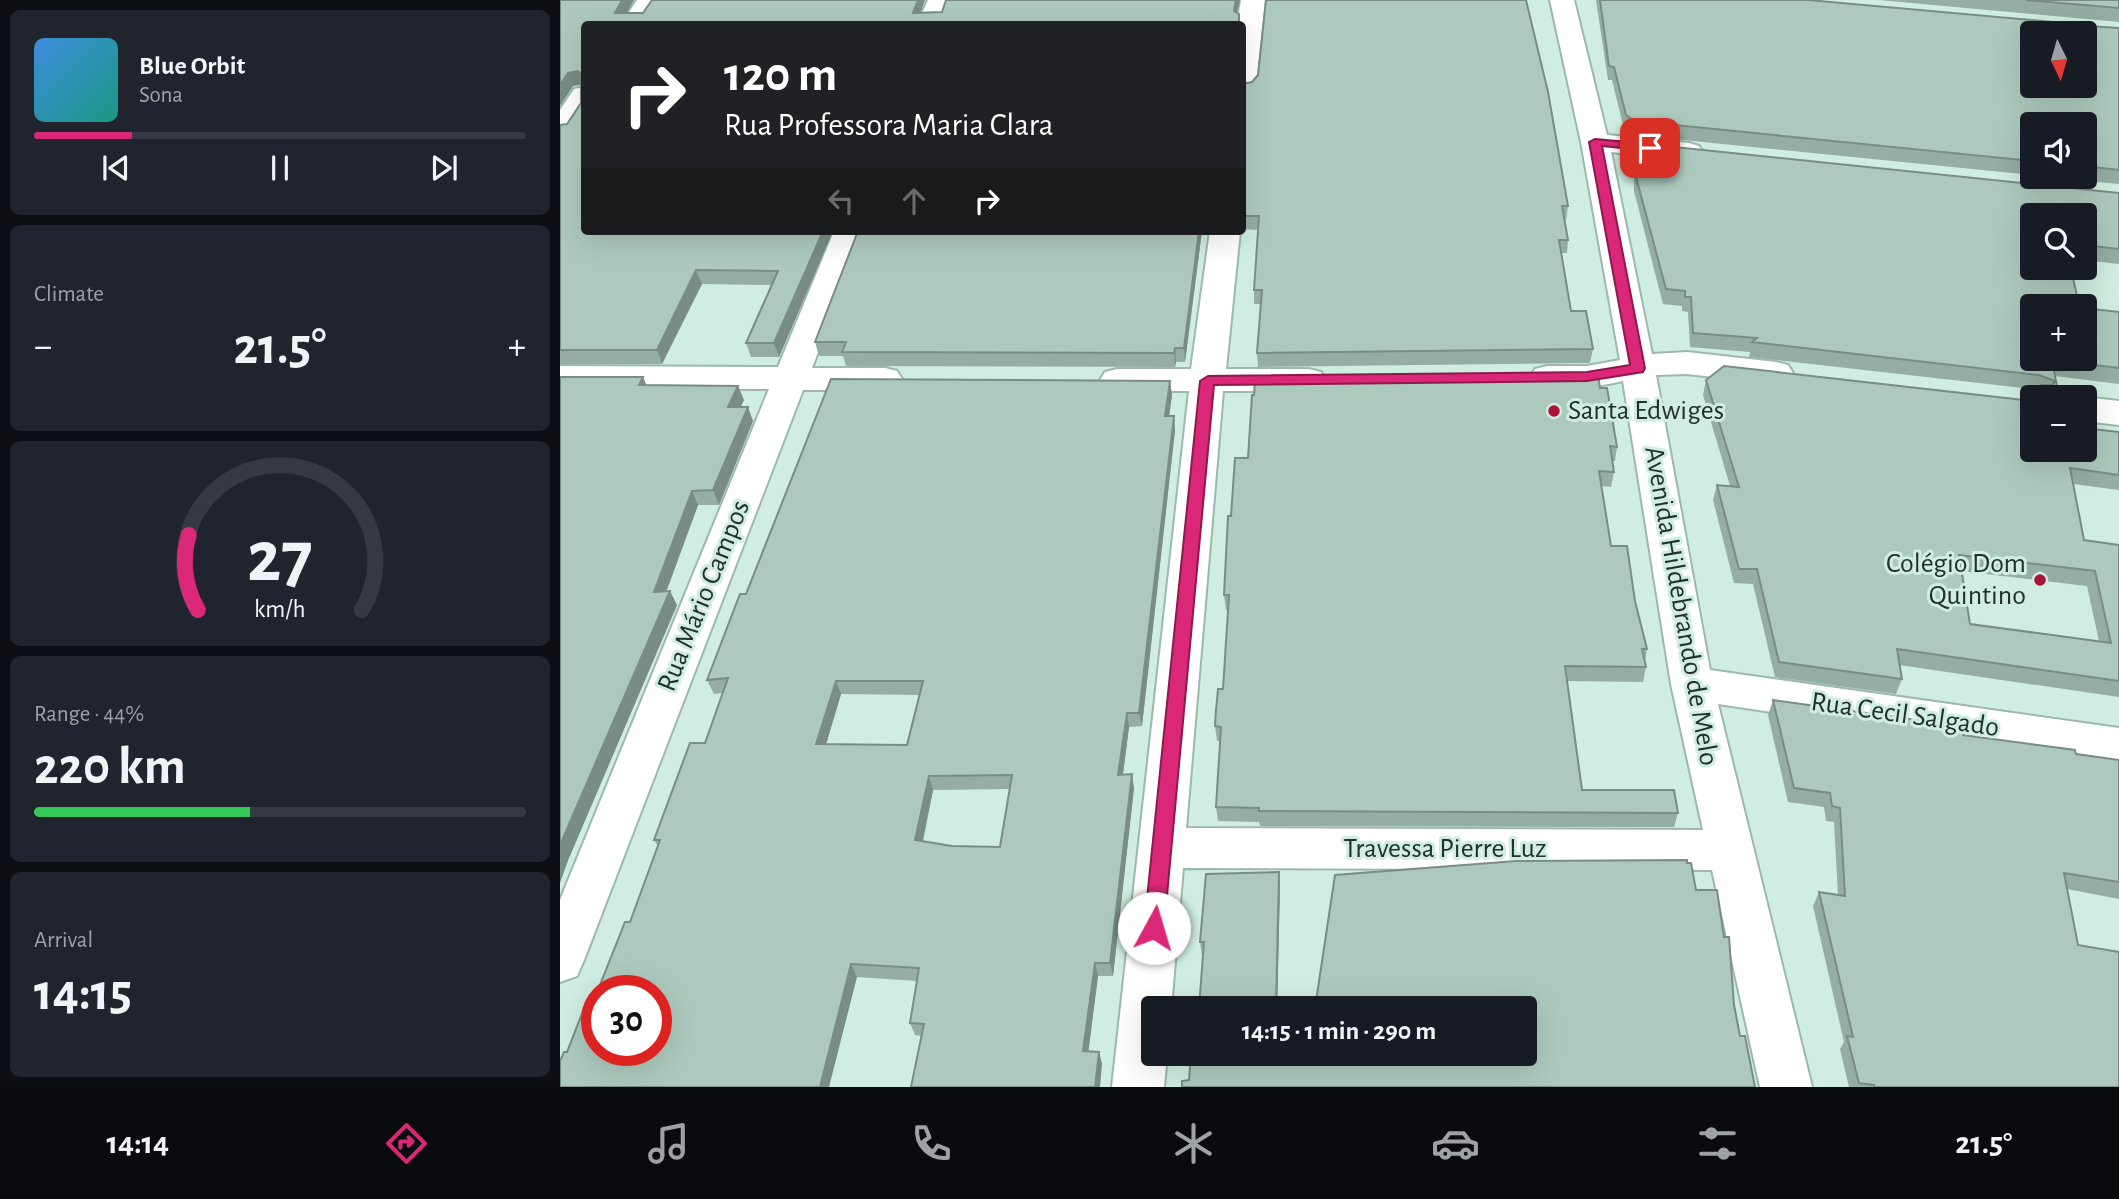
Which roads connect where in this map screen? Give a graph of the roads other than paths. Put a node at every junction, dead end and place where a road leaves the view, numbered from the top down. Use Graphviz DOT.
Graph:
graph roads {
  1 [pos="650,0"];
  2 [pos="940,0"];
  3 [pos="1253,0"];
  4 [pos="1562,0"];
  5 [pos="636,21"];
  6 [pos="931,21"];
  7 [pos="1246,55"];
  8 [pos="581,99"];
  9 [pos="560,130"];
  10 [pos="1595,142"];
  11 [pos="1719,155"];
  12 [pos="847,235"];
  13 [pos="1225,235"];
  14 [pos="1638,368"];
  15 [pos="560,377"];
  16 [pos="1519,377"];
  17 [pos="1811,377"];
  18 [pos="790,379"];
  19 [pos="915,379"];
  20 [pos="1343,379"];
  21 [pos="1082,380"];
  22 [pos="1208,381"];
  23 [pos="2097,410"];
  24 [pos="2119,413"];
  25 [pos="1692,684"];
  26 [pos="2119,746"];
  27 [pos="1162,848"];
  28 [pos="1729,850"];
  29 [pos="560,960"];
  30 [pos="1139,1087"];
  31 [pos="1786,1087"];
  1 -- 5 [label="street"];
  2 -- 6 [label="street"];
  3 -- 7 [label="street"];
  4 -- 10 [label="street, Avenida Hildebrando de Melo"];
  8 -- 9 [label="street"];
  10 -- 11 [label="street"];
  10 -- 14 [label="street, Avenida Hildebrando de Melo"];
  12 -- 18 [label="street, Rua Mário Campos"];
  13 -- 22 [label="street"];
  14 -- 16 [label="street"];
  14 -- 17 [label="street"];
  14 -- 25 [label="street, Avenida Hildebrando de Melo"];
  15 -- 18 [label="street"];
  18 -- 19 [label="street"];
  18 -- 29 [label="street, Rua Mário Campos"];
  20 -- 22 [label="street"];
  21 -- 22 [label="street"];
  22 -- 27 [label="street"];
  23 -- 24 [label="street"];
  25 -- 26 [label="street, Rua Cecil Salgado"];
  25 -- 28 [label="street, Avenida Hildebrando de Melo"];
  27 -- 28 [label="street, Travessa Pierre Luz"];
  27 -- 30 [label="street"];
  28 -- 31 [label="street, Avenida Hildebrando de Melo"];
}
